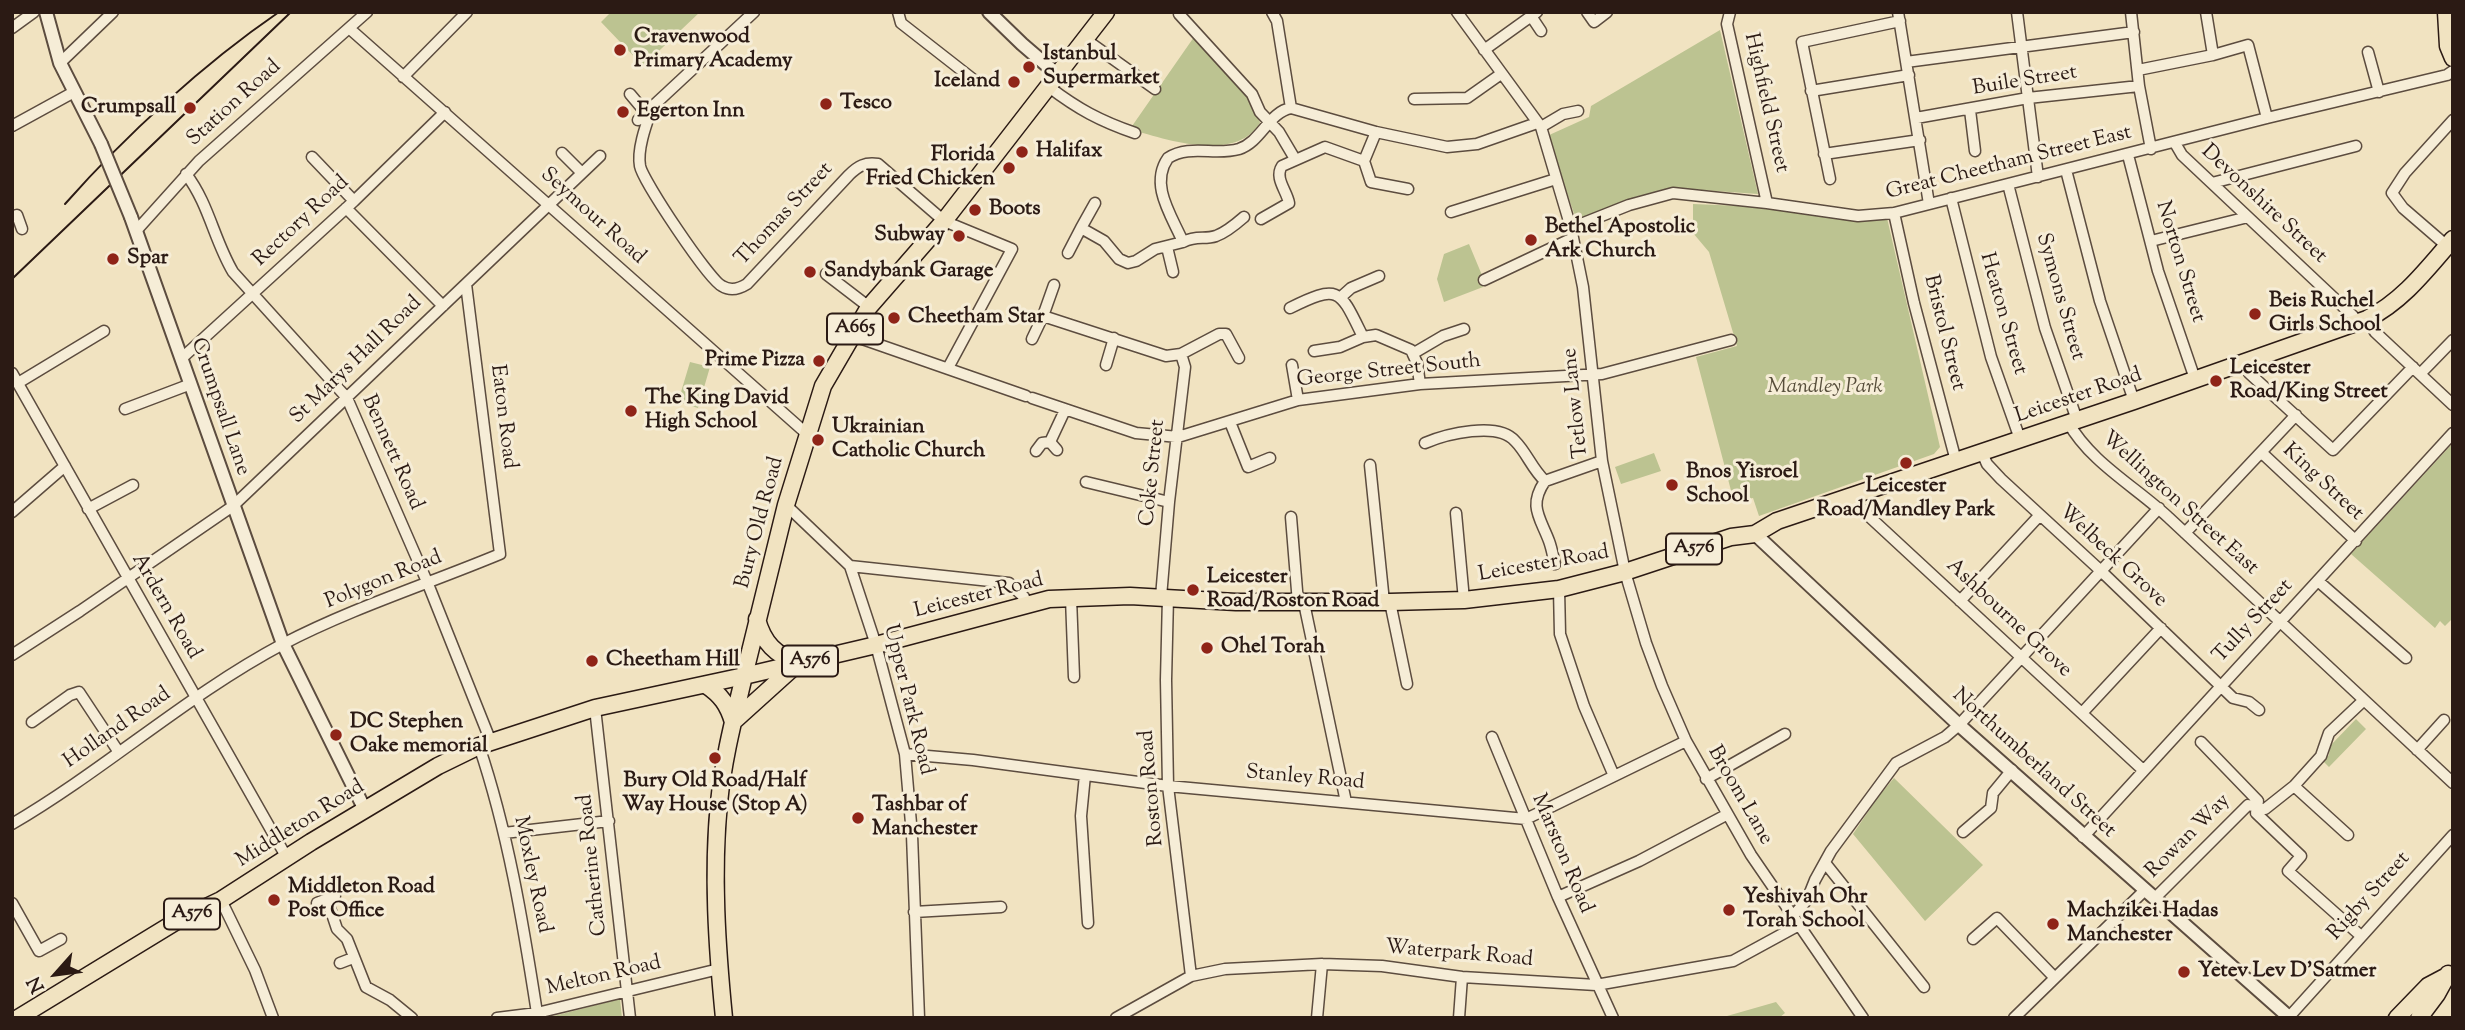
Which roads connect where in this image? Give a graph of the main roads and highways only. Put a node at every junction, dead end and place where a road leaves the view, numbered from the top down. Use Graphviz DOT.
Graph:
graph roads {
  1 [pos="1106,12"];
  2 [pos="2446,12"];
  3 [pos="2453,58"];
  4 [pos="2450,242"];
  5 [pos="757,619"];
  6 [pos="798,663"];
  7 [pos="744,676"];
  8 [pos="706,685"];
  9 [pos="733,722"];
  10 [pos="2449,973"];
  11 [pos="18,1018"];
  12 [pos="724,1018"];
  13 [pos="2397,1018"];
  14 [pos="2419,1018"];
  1 -- 5 [label="main road, Bury Old Road / A665"];
  2 -- 3 [label="main road"];
  4 -- 6 [label="main road, Leicester Road / A576"];
  5 -- 6 [label="main road"];
  5 -- 7 [label="main road, Bury Old Road / A665"];
  6 -- 7 [label="main road, Leicester Road / A576"];
  6 -- 9 [label="main road"];
  7 -- 8 [label="main road, Middleton Road / A576"];
  7 -- 9 [label="main road, Bury Old Road / A665"];
  8 -- 9 [label="main road"];
  8 -- 11 [label="main road, Middleton Road / A576"];
  9 -- 12 [label="main road, Bury Old Road / A665"];
  10 -- 13 [label="main road"];
  10 -- 14 [label="main road"];
}
